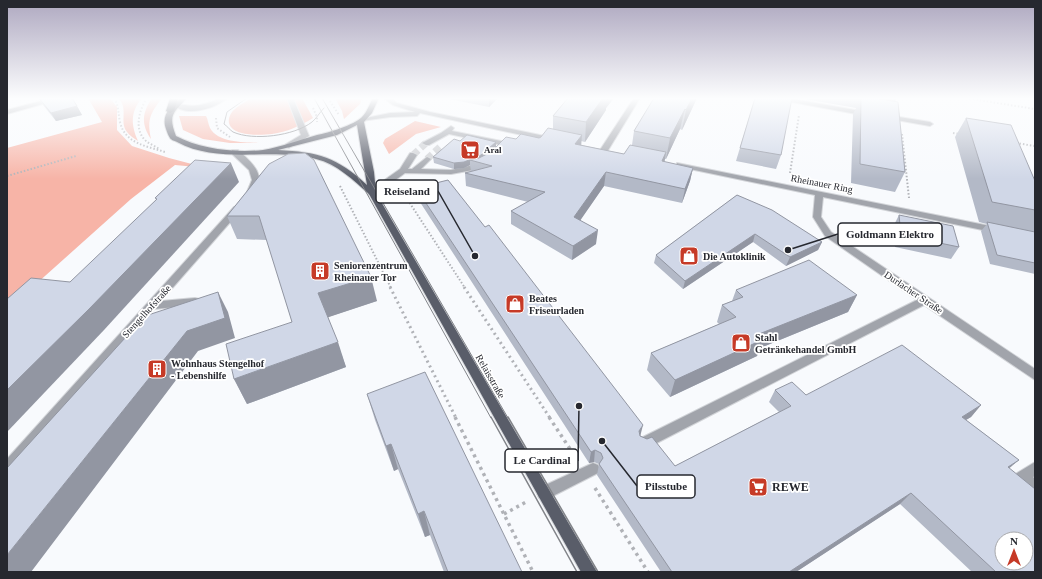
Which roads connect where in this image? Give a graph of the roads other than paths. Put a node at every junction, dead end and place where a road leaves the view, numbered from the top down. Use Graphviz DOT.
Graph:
graph roads {
  1 [pos="168,125"];
  2 [pos="301,125"];
  3 [pos="353,125"];
  4 [pos="363,125"];
  5 [pos="454,125"];
  6 [pos="484,125"];
  7 [pos="620,125"];
  8 [pos="499,128"];
  9 [pos="446,134"];
  10 [pos="488,140"];
  11 [pos="560,141"];
  12 [pos="426,143"];
  13 [pos="289,146"];
  14 [pos="440,147"];
  15 [pos="605,150"];
  16 [pos="235,152"];
  17 [pos="264,152"];
  18 [pos="413,155"];
  19 [pos="427,159"];
  20 [pos="674,164"];
  21 [pos="403,171"];
  22 [pos="414,171"];
  23 [pos="372,193"];
  24 [pos="818,194"];
  25 [pos="1004,231"];
  26 [pos="925,300"];
  27 [pos="201,302"];
  28 [pos="150,306"];
  29 [pos="1035,375"];
  30 [pos="644,443"];
  31 [pos="7,468"];
  32 [pos="1035,468"];
  33 [pos="589,471"];
  34 [pos="1035,487"];
  35 [pos="544,493"];
  36 [pos="589,572"];
  1 -- 16 [label="main road"];
  2 -- 13 [label="street"];
  3 -- 13 [label="main road"];
  4 -- 23 [label="main road, Relaisstraße"];
  5 -- 9 [label="street"];
  6 -- 8 [label="street"];
  7 -- 15 [label="street"];
  8 -- 10 [label="street"];
  8 -- 11 [label="street"];
  9 -- 10 [label="street"];
  9 -- 12 [label="street"];
  9 -- 14 [label="street"];
  10 -- 22 [label="street"];
  13 -- 17 [label="main road"];
  16 -- 17 [label="main road"];
  16 -- 28 [label="street, Stengelhofstraße"];
  17 -- 23 [label="main road, Relaisstraße"];
  18 -- 21 [label="street"];
  19 -- 22 [label="street"];
  20 -- 24 [label="street, Rheinauer Ring"];
  21 -- 22 [label="street"];
  21 -- 23 [label="street"];
  23 -- 35 [label="main road, Relaisstraße"];
  24 -- 25 [label="street, Rheinauer Ring"];
  24 -- 26 [label="street, Durlacher Straße"];
  26 -- 29 [label="street, Durlacher Straße"];
  26 -- 30 [label="street"];
  27 -- 28 [label="street"];
  28 -- 31 [label="street, Stengelhofstraße"];
  32 -- 34 [label="street"];
  33 -- 35 [label="street"];
  35 -- 36 [label="main road, Relaisstraße"];
}
